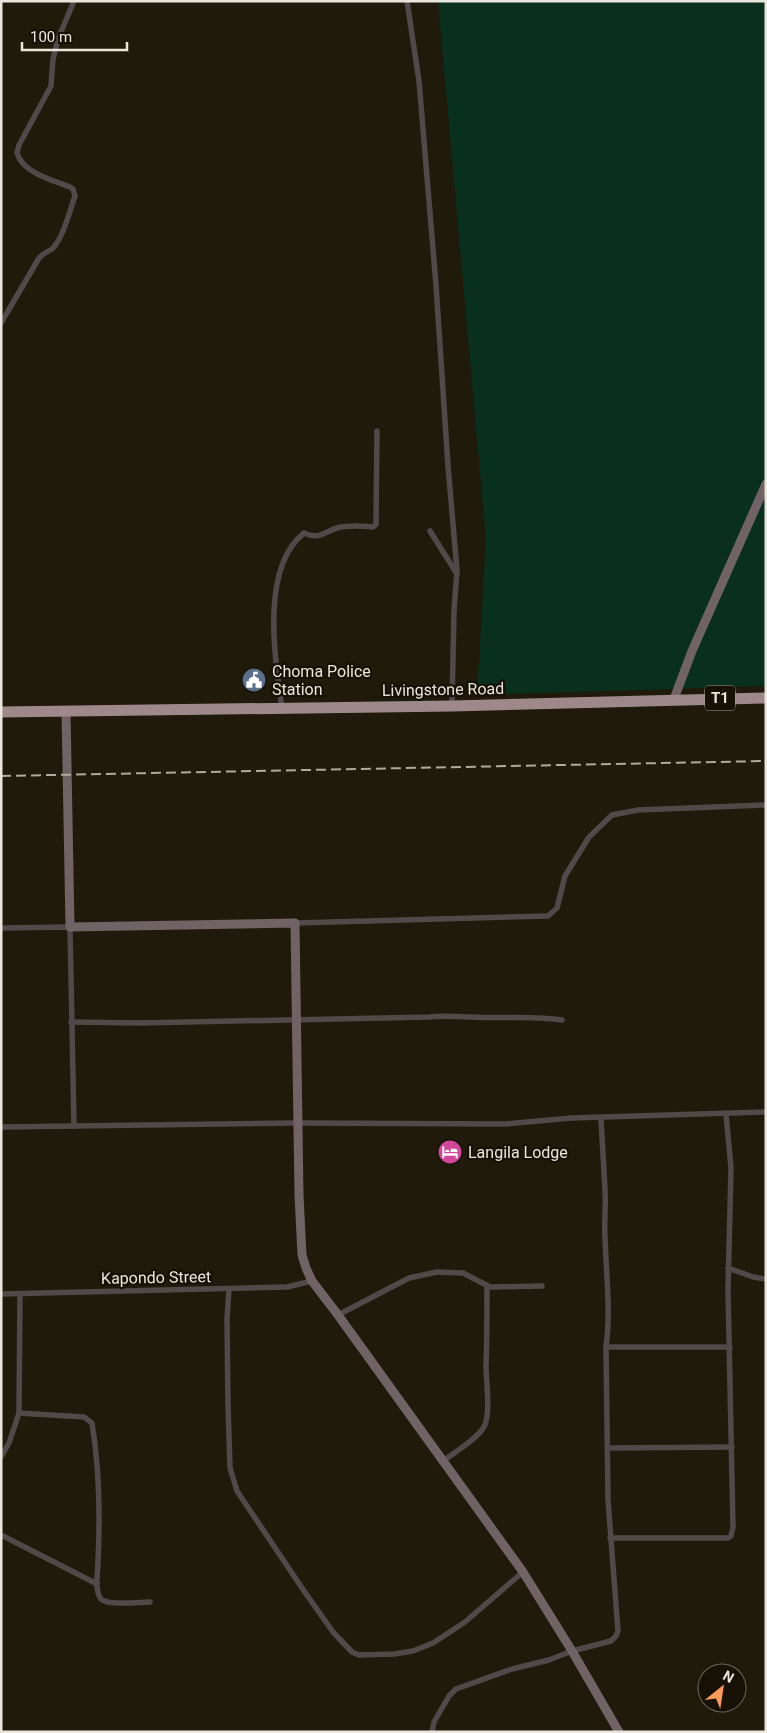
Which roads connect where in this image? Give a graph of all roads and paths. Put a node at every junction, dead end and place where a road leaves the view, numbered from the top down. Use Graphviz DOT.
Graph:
graph roads {
  1 [pos="74,1"];
  2 [pos="407,1"];
  3 [pos="1,323"];
  4 [pos="377,431"];
  5 [pos="766,484"];
  6 [pos="430,531"];
  7 [pos="457,574"];
  8 [pos="766,698"];
  9 [pos="674,699"];
  10 [pos="452,706"];
  11 [pos="282,708"];
  12 [pos="66,711"];
  13 [pos="1,712"];
  14 [pos="766,805"];
  15 [pos="295,924"];
  16 [pos="70,927"];
  17 [pos="1,928"];
  18 [pos="297,1019"];
  19 [pos="562,1020"];
  20 [pos="71,1022"];
  21 [pos="766,1112"];
  22 [pos="726,1114"];
  23 [pos="601,1118"];
  24 [pos="298,1123"];
  25 [pos="74,1126"];
  26 [pos="1,1127"];
  27 [pos="728,1268"];
  28 [pos="766,1279"];
  29 [pos="312,1281"];
  30 [pos="487,1285"];
  31 [pos="542,1286"];
  32 [pos="229,1289"];
  33 [pos="1,1294"];
  34 [pos="20,1294"];
  35 [pos="338,1315"];
  36 [pos="606,1347"];
  37 [pos="730,1347"];
  38 [pos="19,1413"];
  39 [pos="732,1447"];
  40 [pos="608,1448"];
  41 [pos="1,1457"];
  42 [pos="443,1461"];
  43 [pos="1,1535"];
  44 [pos="610,1538"];
  45 [pos="523,1572"];
  46 [pos="97,1584"];
  47 [pos="150,1602"];
  48 [pos="572,1651"];
  49 [pos="432,1732"];
  50 [pos="619,1732"];
  1 -- 3 [label="street"];
  2 -- 7 [label="street"];
  4 -- 11 [label="street"];
  5 -- 9 [label="street"];
  6 -- 7 [label="street"];
  7 -- 10 [label="street"];
  8 -- 9 [label="highway, Livingstone Road / T1"];
  9 -- 10 [label="highway, Livingstone Road / T1"];
  10 -- 11 [label="highway, Livingstone Road / T1"];
  11 -- 12 [label="highway, Livingstone Road / T1"];
  12 -- 13 [label="highway, Livingstone Road / T1"];
  12 -- 16 [label="street"];
  14 -- 15 [label="street"];
  15 -- 16 [label="street"];
  15 -- 18 [label="street"];
  16 -- 17 [label="street"];
  16 -- 20 [label="street"];
  18 -- 19 [label="street"];
  18 -- 20 [label="street"];
  18 -- 24 [label="street"];
  20 -- 25 [label="street"];
  21 -- 22 [label="street"];
  22 -- 23 [label="street"];
  22 -- 27 [label="street"];
  23 -- 24 [label="street"];
  23 -- 36 [label="street"];
  24 -- 25 [label="street"];
  24 -- 29 [label="street"];
  25 -- 26 [label="street"];
  27 -- 28 [label="street"];
  27 -- 37 [label="street"];
  29 -- 32 [label="street, Kapondo Street"];
  29 -- 35 [label="street"];
  30 -- 31 [label="street"];
  30 -- 35 [label="street"];
  30 -- 42 [label="street"];
  32 -- 34 [label="street, Kapondo Street"];
  32 -- 45 [label="street"];
  33 -- 34 [label="street, Kapondo Street"];
  34 -- 38 [label="street"];
  35 -- 42 [label="street"];
  36 -- 37 [label="street"];
  36 -- 40 [label="street"];
  37 -- 39 [label="street"];
  38 -- 41 [label="street"];
  38 -- 46 [label="street"];
  39 -- 40 [label="street"];
  39 -- 44 [label="street"];
  40 -- 44 [label="street"];
  42 -- 45 [label="street"];
  43 -- 46 [label="street"];
  44 -- 48 [label="street"];
  45 -- 48 [label="street"];
  46 -- 47 [label="street"];
  48 -- 49 [label="street"];
  48 -- 50 [label="street"];
}
